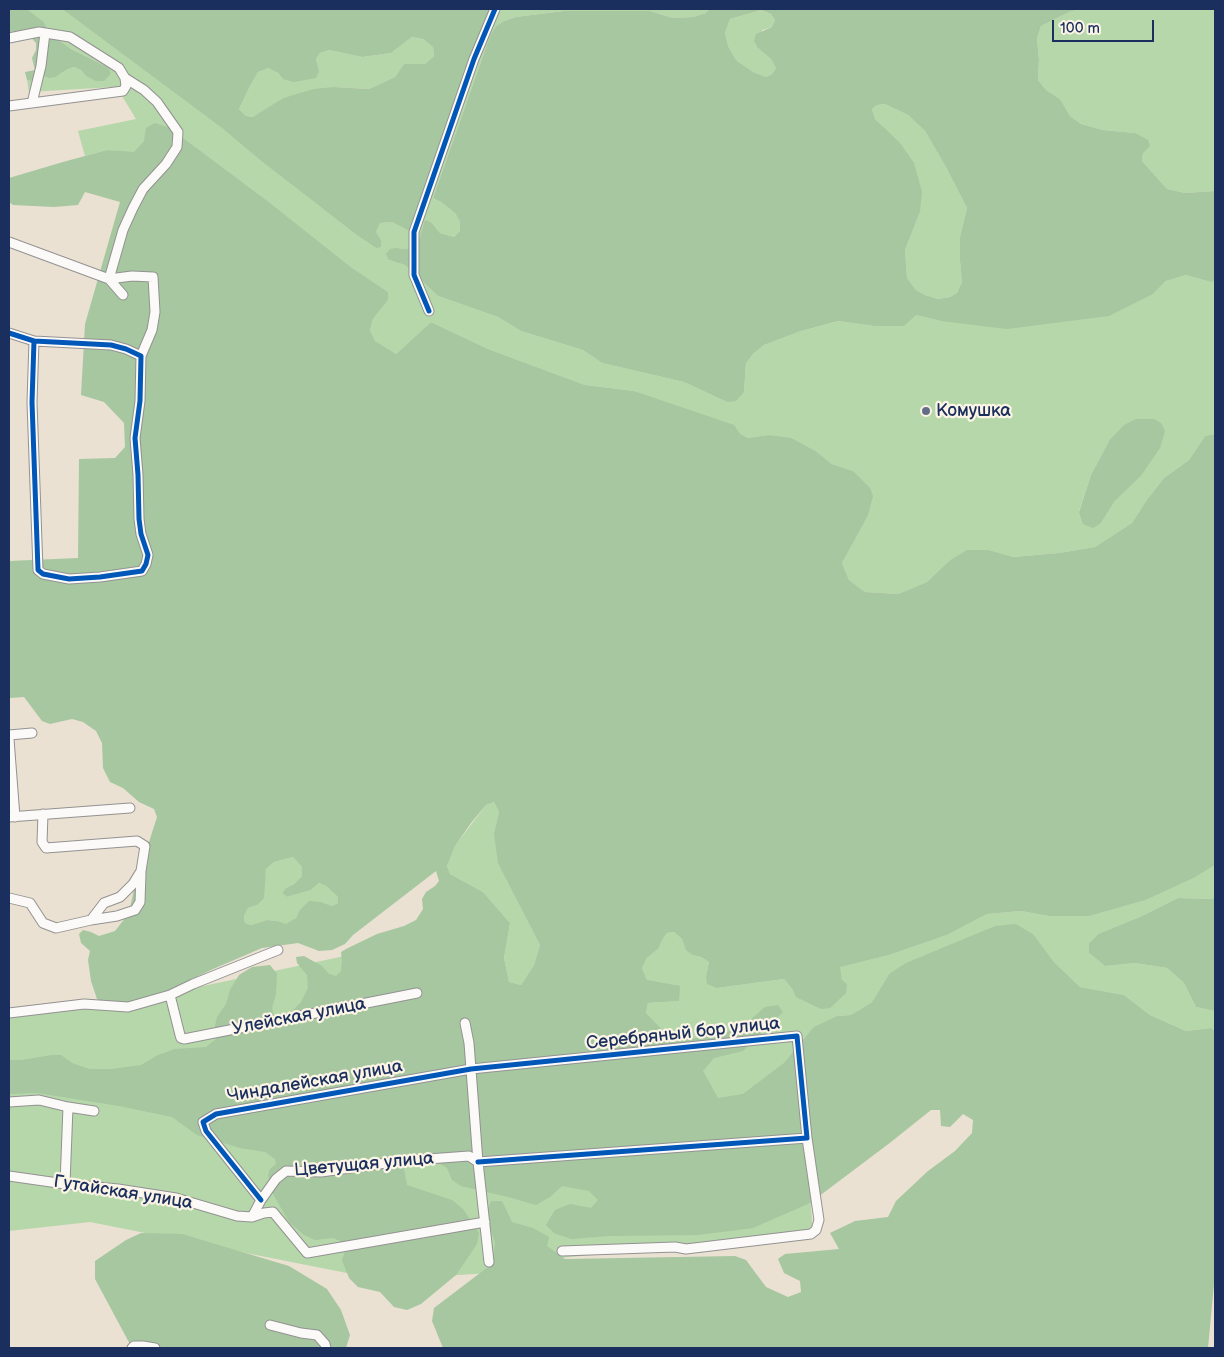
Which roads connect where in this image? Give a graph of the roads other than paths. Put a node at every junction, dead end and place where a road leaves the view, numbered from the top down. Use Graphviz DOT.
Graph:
graph roads {
  1 [pos="495,9"];
  2 [pos="45,33"];
  3 [pos="9,38"];
  4 [pos="125,78"];
  5 [pos="32,103"];
  6 [pos="9,106"];
  7 [pos="9,242"];
  8 [pos="108,279"];
  9 [pos="122,295"];
  10 [pos="429,311"];
  11 [pos="9,333"];
  12 [pos="34,341"];
  13 [pos="141,356"];
  14 [pos="32,733"];
  15 [pos="9,735"];
  16 [pos="9,739"];
  17 [pos="130,808"];
  18 [pos="43,814"];
  19 [pos="12,817"];
  20 [pos="141,870"];
  21 [pos="9,898"];
  22 [pos="91,920"];
  23 [pos="278,950"];
  24 [pos="417,993"];
  25 [pos="170,995"];
  26 [pos="9,1013"];
  27 [pos="464,1023"];
  28 [pos="470,1069"];
  29 [pos="9,1102"];
  30 [pos="68,1107"];
  31 [pos="94,1111"];
  32 [pos="807,1138"];
  33 [pos="478,1162"];
  34 [pos="9,1176"];
  35 [pos="65,1184"];
  36 [pos="260,1200"];
  37 [pos="252,1217"];
  38 [pos="485,1222"];
  39 [pos="562,1251"];
  40 [pos="489,1262"];
  41 [pos="270,1325"];
  42 [pos="132,1348"];
  43 [pos="155,1348"];
  44 [pos="326,1348"];
  1 -- 10 [label="street"];
  2 -- 3 [label="street"];
  2 -- 4 [label="street"];
  2 -- 5 [label="street"];
  4 -- 5 [label="street"];
  4 -- 8 [label="street"];
  5 -- 6 [label="street"];
  7 -- 8 [label="street"];
  8 -- 9 [label="street"];
  8 -- 13 [label="street"];
  11 -- 12 [label="street"];
  12 -- 13 [label="street"];
  12 -- 13 [label="street"];
  14 -- 15 [label="street"];
  16 -- 19 [label="street"];
  17 -- 18 [label="street"];
  18 -- 19 [label="street"];
  18 -- 20 [label="street"];
  20 -- 22 [label="street"];
  20 -- 22 [label="street"];
  21 -- 22 [label="street"];
  23 -- 25 [label="street"];
  24 -- 25 [label="street, Улейская улица"];
  25 -- 26 [label="street"];
  27 -- 28 [label="street"];
  28 -- 32 [label="street, Серебряный бор улица"];
  28 -- 33 [label="street"];
  28 -- 36 [label="street, Чиндалейская улица"];
  29 -- 30 [label="street"];
  30 -- 31 [label="street"];
  30 -- 35 [label="street"];
  32 -- 33 [label="street"];
  32 -- 39 [label="street, Серебряный бор улица"];
  33 -- 36 [label="street, Цветущая улица"];
  33 -- 38 [label="street"];
  34 -- 35 [label="street, Гутайская улица"];
  35 -- 37 [label="street, Гутайская улица"];
  36 -- 37 [label="street, Цветущая улица"];
  37 -- 38 [label="street, Гутайская улица"];
  38 -- 40 [label="street"];
  41 -- 44 [label="street"];
  42 -- 43 [label="street"];
}
